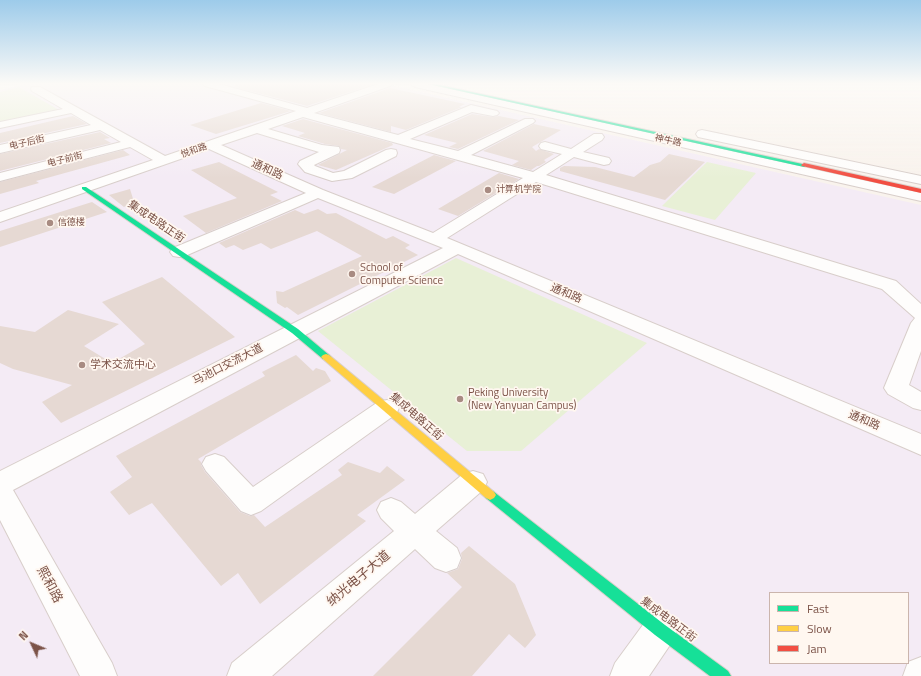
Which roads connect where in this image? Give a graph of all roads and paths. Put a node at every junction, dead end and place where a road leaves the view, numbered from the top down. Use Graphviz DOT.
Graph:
graph roads {
  1 [pos="45,116"];
  2 [pos="82,116"];
  3 [pos="295,116"];
  4 [pos="316,116"];
  5 [pos="453,116"];
  6 [pos="505,116"];
  7 [pos="556,116"];
  8 [pos="575,116"];
  9 [pos="596,116"];
  10 [pos="618,116"];
  11 [pos="529,121"];
  12 [pos="0,125"];
  13 [pos="100,126"];
  14 [pos="552,126"];
  15 [pos="356,128"];
  16 [pos="258,129"];
  17 [pos="582,133"];
  18 [pos="399,139"];
  19 [pos="130,143"];
  20 [pos="210,145"];
  21 [pos="311,146"];
  22 [pos="544,146"];
  23 [pos="428,147"];
  24 [pos="0,149"];
  25 [pos="571,153"];
  26 [pos="460,155"];
  27 [pos="399,157"];
  28 [pos="164,161"];
  29 [pos="604,161"];
  30 [pos="0,176"];
  31 [pos="533,176"];
  32 [pos="921,180"];
  33 [pos="358,181"];
  34 [pos="921,186"];
  35 [pos="84,188"];
  36 [pos="921,191"];
  37 [pos="318,193"];
  38 [pos="921,197"];
  39 [pos="0,217"];
  40 [pos="435,239"];
  41 [pos="457,248"];
  42 [pos="179,252"];
  43 [pos="921,314"];
  44 [pos="921,323"];
  45 [pos="295,331"];
  46 [pos="921,402"];
  47 [pos="387,408"];
  48 [pos="921,445"];
  49 [pos="215,464"];
  50 [pos="473,482"];
  51 [pos="0,484"];
  52 [pos="0,493"];
  53 [pos="391,510"];
  54 [pos="416,532"];
  55 [pos="446,558"];
  56 [pos="660,630"];
  57 [pos="99,676"];
  58 [pos="245,676"];
  59 [pos="628,676"];
  60 [pos="723,676"];
  1 -- 12 [label="street"];
  2 -- 13 [label="street"];
  3 -- 16 [label="street, 悦和路"];
  4 -- 15 [label="street"];
  5 -- 18 [label="street"];
  6 -- 11 [label="street"];
  7 -- 38 [label="street, 神牛路"];
  8 -- 36 [label="main road, 神牛路"];
  9 -- 34 [label="main road, 神牛路"];
  10 -- 32 [label="street, 神牛路"];
  11 -- 14 [label="street"];
  11 -- 26 [label="street"];
  13 -- 19 [label="street"];
  13 -- 24 [label="street, 电子后街"];
  15 -- 18 [label="street"];
  15 -- 21 [label="street"];
  16 -- 20 [label="street, 悦和路"];
  16 -- 21 [label="street"];
  17 -- 25 [label="street"];
  18 -- 23 [label="street"];
  19 -- 28 [label="street"];
  19 -- 30 [label="street, 电子前街"];
  20 -- 28 [label="street, 悦和路"];
  20 -- 37 [label="street, 通和路"];
  21 -- 27 [label="street"];
  22 -- 25 [label="street"];
  23 -- 26 [label="street"];
  23 -- 27 [label="street"];
  25 -- 29 [label="street"];
  25 -- 31 [label="street"];
  26 -- 31 [label="street"];
  27 -- 33 [label="street"];
  28 -- 35 [label="street, 悦和路"];
  31 -- 40 [label="street"];
  31 -- 43 [label="street"];
  35 -- 39 [label="street, 悦和路"];
  35 -- 42 [label="main road, 集成电路正街"];
  37 -- 40 [label="street, 通和路"];
  37 -- 42 [label="street"];
  40 -- 41 [label="street, 通和路"];
  41 -- 45 [label="street, 马池口交流大道"];
  41 -- 48 [label="street, 通和路"];
  42 -- 45 [label="main road, 集成电路正街"];
  44 -- 46 [label="street"];
  45 -- 47 [label="main road, 集成电路正街"];
  45 -- 51 [label="street, 马池口交流大道"];
  47 -- 49 [label="street"];
  47 -- 50 [label="main road, 集成电路正街"];
  50 -- 54 [label="street, 纳光电子大道"];
  50 -- 56 [label="main road, 集成电路正街"];
  52 -- 57 [label="street, 熙和路"];
  53 -- 54 [label="street"];
  54 -- 55 [label="street"];
  54 -- 58 [label="street, 纳光电子大道"];
  56 -- 59 [label="street"];
  56 -- 60 [label="main road, 集成电路正街"];
}
